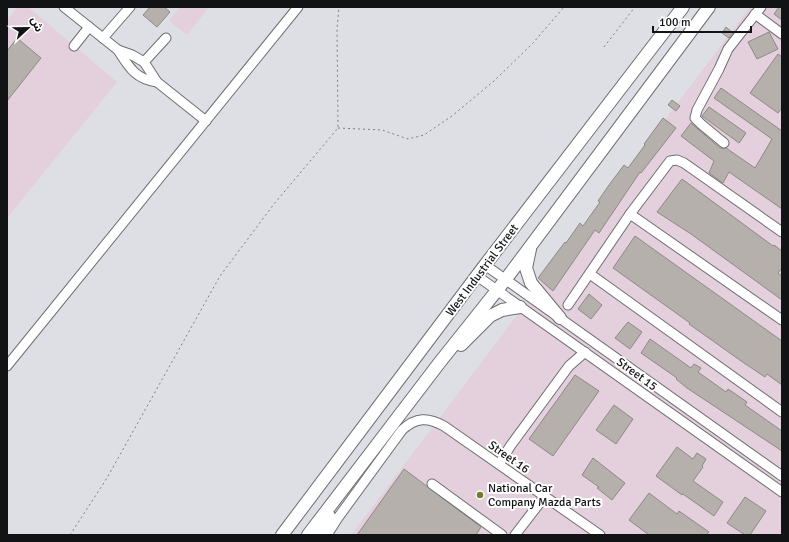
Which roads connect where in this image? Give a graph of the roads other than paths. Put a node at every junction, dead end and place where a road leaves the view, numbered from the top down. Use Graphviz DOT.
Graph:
graph roads {
  1 [pos="64,7"];
  2 [pos="130,7"];
  3 [pos="298,7"];
  4 [pos="683,7"];
  5 [pos="709,7"];
  6 [pos="758,11"];
  7 [pos="89,26"];
  8 [pos="782,34"];
  9 [pos="103,38"];
  10 [pos="166,38"];
  11 [pos="74,46"];
  12 [pos="118,50"];
  13 [pos="144,62"];
  14 [pos="157,82"];
  15 [pos="206,121"];
  16 [pos="724,142"];
  17 [pos="630,214"];
  18 [pos="782,232"];
  19 [pos="532,243"];
  20 [pos="485,265"];
  21 [pos="590,274"];
  22 [pos="477,276"];
  23 [pos="506,279"];
  24 [pos="497,290"];
  25 [pos="568,305"];
  26 [pos="520,307"];
  27 [pos="560,318"];
  28 [pos="782,320"];
  29 [pos="586,352"];
  30 [pos="440,362"];
  31 [pos="7,366"];
  32 [pos="782,412"];
  33 [pos="499,464"];
  34 [pos="780,474"];
  35 [pos="432,484"];
  36 [pos="782,492"];
  37 [pos="545,496"];
  38 [pos="334,501"];
  39 [pos="282,535"];
  40 [pos="308,535"];
  41 [pos="320,535"];
  42 [pos="327,535"];
  43 [pos="502,535"];
  44 [pos="516,535"];
  45 [pos="600,535"];
  1 -- 7 [label="street"];
  2 -- 9 [label="street"];
  3 -- 15 [label="street"];
  4 -- 20 [label="main road, West Industrial Street"];
  5 -- 19 [label="main road, West Industrial Street"];
  6 -- 8 [label="street"];
  6 -- 16 [label="street"];
  7 -- 9 [label="street"];
  7 -- 11 [label="street"];
  9 -- 12 [label="street"];
  10 -- 13 [label="street"];
  12 -- 13 [label="street"];
  12 -- 14 [label="street"];
  13 -- 14 [label="street"];
  14 -- 15 [label="street"];
  15 -- 31 [label="street"];
  17 -- 18 [label="street"];
  17 -- 21 [label="street"];
  17 -- 28 [label="street"];
  19 -- 23 [label="main road, West Industrial Street"];
  19 -- 27 [label="main road"];
  20 -- 22 [label="main road, West Industrial Street"];
  20 -- 23 [label="street, Street 15"];
  21 -- 25 [label="street"];
  21 -- 32 [label="street"];
  22 -- 24 [label="street, Street 15"];
  22 -- 39 [label="main road, West Industrial Street"];
  23 -- 24 [label="main road, West Industrial Street"];
  23 -- 27 [label="street, Street 15"];
  24 -- 26 [label="street, Street 15"];
  24 -- 30 [label="main road, West Industrial Street"];
  26 -- 29 [label="street, Street 15"];
  26 -- 30 [label="main road"];
  27 -- 34 [label="street, Street 15"];
  29 -- 33 [label="street"];
  29 -- 36 [label="street, Street 15"];
  30 -- 38 [label="main road, West Industrial Street"];
  33 -- 37 [label="street, Street 16"];
  33 -- 42 [label="street, Street 16"];
  35 -- 43 [label="street"];
  37 -- 44 [label="street"];
  37 -- 45 [label="street, Street 16"];
  38 -- 40 [label="main road, West Industrial Street"];
  38 -- 41 [label="main road"];
}
